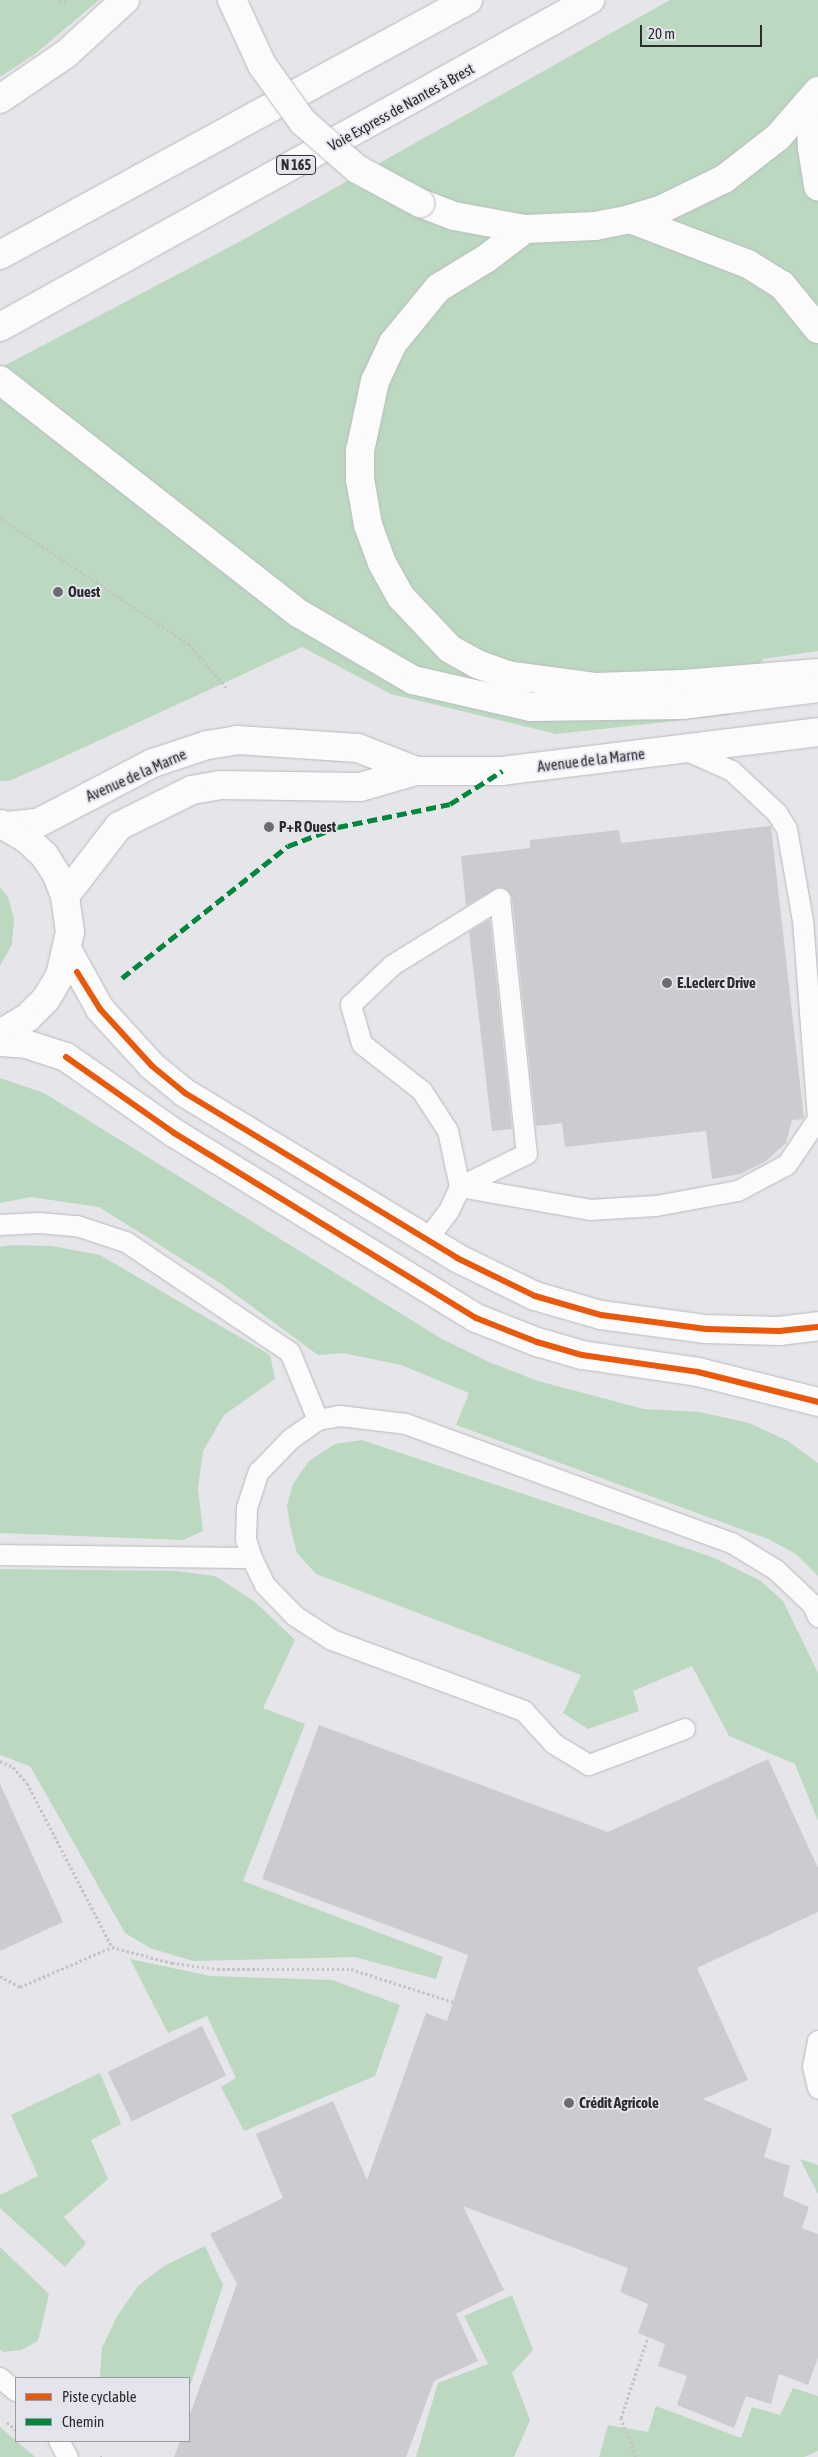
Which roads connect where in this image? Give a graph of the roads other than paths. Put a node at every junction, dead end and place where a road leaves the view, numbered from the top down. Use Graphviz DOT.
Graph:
graph roads {
  1 [pos="125,0"];
  2 [pos="232,0"];
  3 [pos="468,0"];
  4 [pos="590,0"];
  5 [pos="814,97"];
  6 [pos="0,99"];
  7 [pos="818,187"];
  8 [pos="630,219"];
  9 [pos="525,228"];
  10 [pos="0,255"];
  11 [pos="0,327"];
  12 [pos="818,328"];
  13 [pos="0,380"];
  14 [pos="818,673"];
  15 [pos="818,688"];
  16 [pos="818,723"];
  17 [pos="818,732"];
  18 [pos="766,736"];
  19 [pos="683,749"];
  20 [pos="416,771"];
  21 [pos="3,824"];
  22 [pos="66,896"];
  23 [pos="68,951"];
  24 [pos="0,1034"];
  25 [pos="0,1042"];
  26 [pos="460,1187"];
  27 [pos="0,1226"];
  28 [pos="427,1240"];
  29 [pos="818,1326"];
  30 [pos="818,1402"];
  31 [pos="318,1420"];
  32 [pos="0,1554"];
  33 [pos="252,1558"];
  34 [pos="818,1617"];
  35 [pos="685,1729"];
  36 [pos="818,2041"];
  37 [pos="818,2088"];
  38 [pos="0,2378"];
  39 [pos="15,2390"];
  40 [pos="60,2442"];
  41 [pos="68,2457"];
  1 -- 6 [label="main road"];
  2 -- 9 [label="main road, bridge"];
  3 -- 10 [label="main road"];
  4 -- 11 [label="main road, Voie Express de Nantes à Brest / N 165"];
  5 -- 7 [label="main road"];
  5 -- 8 [label="main road"];
  8 -- 9 [label="main road"];
  8 -- 12 [label="main road"];
  9 -- 14 [label="main road"];
  13 -- 15 [label="main road"];
  16 -- 18 [label="main road, Avenue de la Marne"];
  17 -- 18 [label="main road, Avenue de la Marne"];
  18 -- 19 [label="main road, Avenue de la Marne"];
  19 -- 20 [label="main road, Avenue de la Marne"];
  19 -- 26 [label="lane"];
  20 -- 21 [label="main road, Avenue de la Marne"];
  20 -- 22 [label="main road, Avenue de la Marne"];
  21 -- 22 [label="main road"];
  22 -- 23 [label="main road"];
  23 -- 24 [label="main road"];
  23 -- 28 [label="main road"];
  25 -- 30 [label="main road"];
  26 -- 26 [label="lane"];
  26 -- 28 [label="lane"];
  27 -- 31 [label="lane"];
  28 -- 29 [label="main road"];
  31 -- 33 [label="lane"];
  31 -- 34 [label="lane"];
  32 -- 33 [label="lane"];
  33 -- 35 [label="lane"];
  36 -- 37 [label="lane"];
  38 -- 39 [label="lane"];
  40 -- 41 [label="lane"];
}
